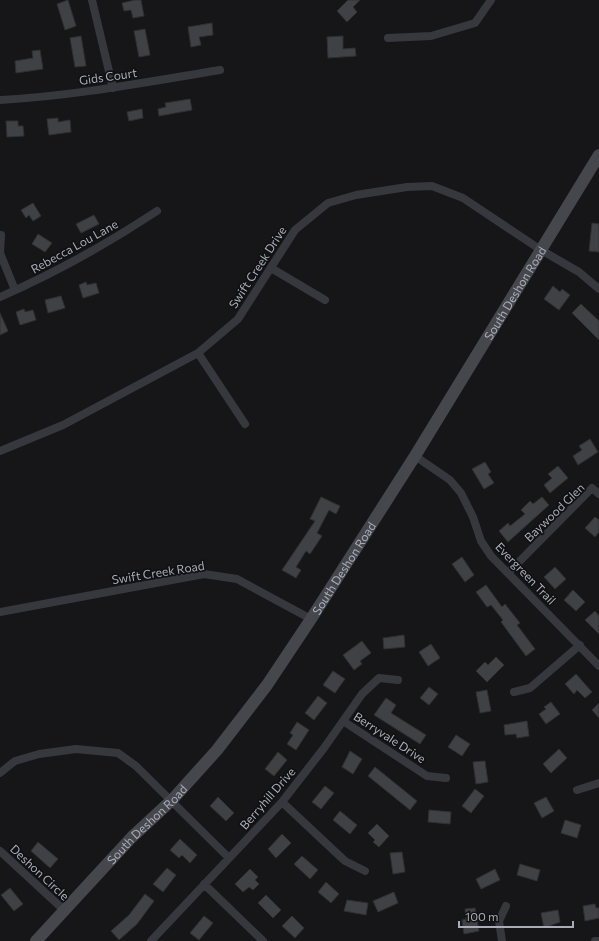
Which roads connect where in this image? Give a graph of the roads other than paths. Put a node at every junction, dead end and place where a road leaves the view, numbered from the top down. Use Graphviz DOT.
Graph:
graph roads {
  1 [pos="92,0"];
  2 [pos="492,0"];
  3 [pos="388,38"];
  4 [pos="220,70"];
  5 [pos="113,88"];
  6 [pos="0,100"];
  7 [pos="599,155"];
  8 [pos="157,212"];
  9 [pos="1,235"];
  10 [pos="541,250"];
  11 [pos="271,268"];
  12 [pos="599,289"];
  13 [pos="15,290"];
  14 [pos="0,297"];
  15 [pos="325,300"];
  16 [pos="198,353"];
  17 [pos="246,424"];
  18 [pos="0,451"];
  19 [pos="414,456"];
  20 [pos="599,494"];
  21 [pos="508,573"];
  22 [pos="0,612"];
  23 [pos="311,619"];
  24 [pos="580,645"];
  25 [pos="599,666"];
  26 [pos="398,680"];
  27 [pos="514,692"];
  28 [pos="343,721"];
  29 [pos="0,773"];
  30 [pos="446,778"];
  31 [pos="599,783"];
  32 [pos="577,790"];
  33 [pos="172,800"];
  34 [pos="282,802"];
  35 [pos="0,851"];
  36 [pos="229,858"];
  37 [pos="365,871"];
  38 [pos="204,884"];
  39 [pos="506,906"];
  40 [pos="65,910"];
  41 [pos="599,940"];
  42 [pos="36,941"];
  43 [pos="151,941"];
  44 [pos="263,941"];
  45 [pos="502,941"];
  46 [pos="596,941"];
  1 -- 5 [label="street"];
  2 -- 3 [label="street"];
  4 -- 5 [label="street, Gids Court"];
  5 -- 6 [label="street, Gids Court"];
  7 -- 10 [label="street, South Deshon Road"];
  8 -- 13 [label="street, Rebecca Lou Lane"];
  9 -- 13 [label="street"];
  10 -- 11 [label="street, Swift Creek Drive"];
  10 -- 12 [label="street, Swift Creek Drive"];
  10 -- 19 [label="street, South Deshon Road"];
  11 -- 15 [label="street"];
  11 -- 16 [label="street, Swift Creek Drive"];
  13 -- 14 [label="street, Rebecca Lou Lane"];
  16 -- 17 [label="street"];
  16 -- 18 [label="street, Swift Creek Drive"];
  19 -- 21 [label="street, Evergreen Trail"];
  19 -- 23 [label="street, South Deshon Road"];
  20 -- 21 [label="street, Baywood Glen"];
  21 -- 24 [label="street, Evergreen Trail"];
  22 -- 23 [label="street, Swift Creek Road"];
  23 -- 33 [label="street, South Deshon Road"];
  24 -- 25 [label="street, Evergreen Trail"];
  24 -- 27 [label="street"];
  26 -- 28 [label="street, Berryhill Drive"];
  28 -- 30 [label="street, Berryvale Drive"];
  28 -- 34 [label="street, Berryhill Drive"];
  29 -- 33 [label="street"];
  31 -- 32 [label="street"];
  33 -- 36 [label="street"];
  33 -- 40 [label="street, South Deshon Road"];
  34 -- 36 [label="street, Berryhill Drive"];
  34 -- 37 [label="street"];
  35 -- 40 [label="street, Deshon Circle"];
  36 -- 38 [label="street, Berryhill Drive"];
  38 -- 43 [label="street, Berryhill Drive"];
  38 -- 44 [label="street"];
  39 -- 45 [label="street"];
  40 -- 42 [label="street, South Deshon Road"];
  41 -- 46 [label="street"];
}
